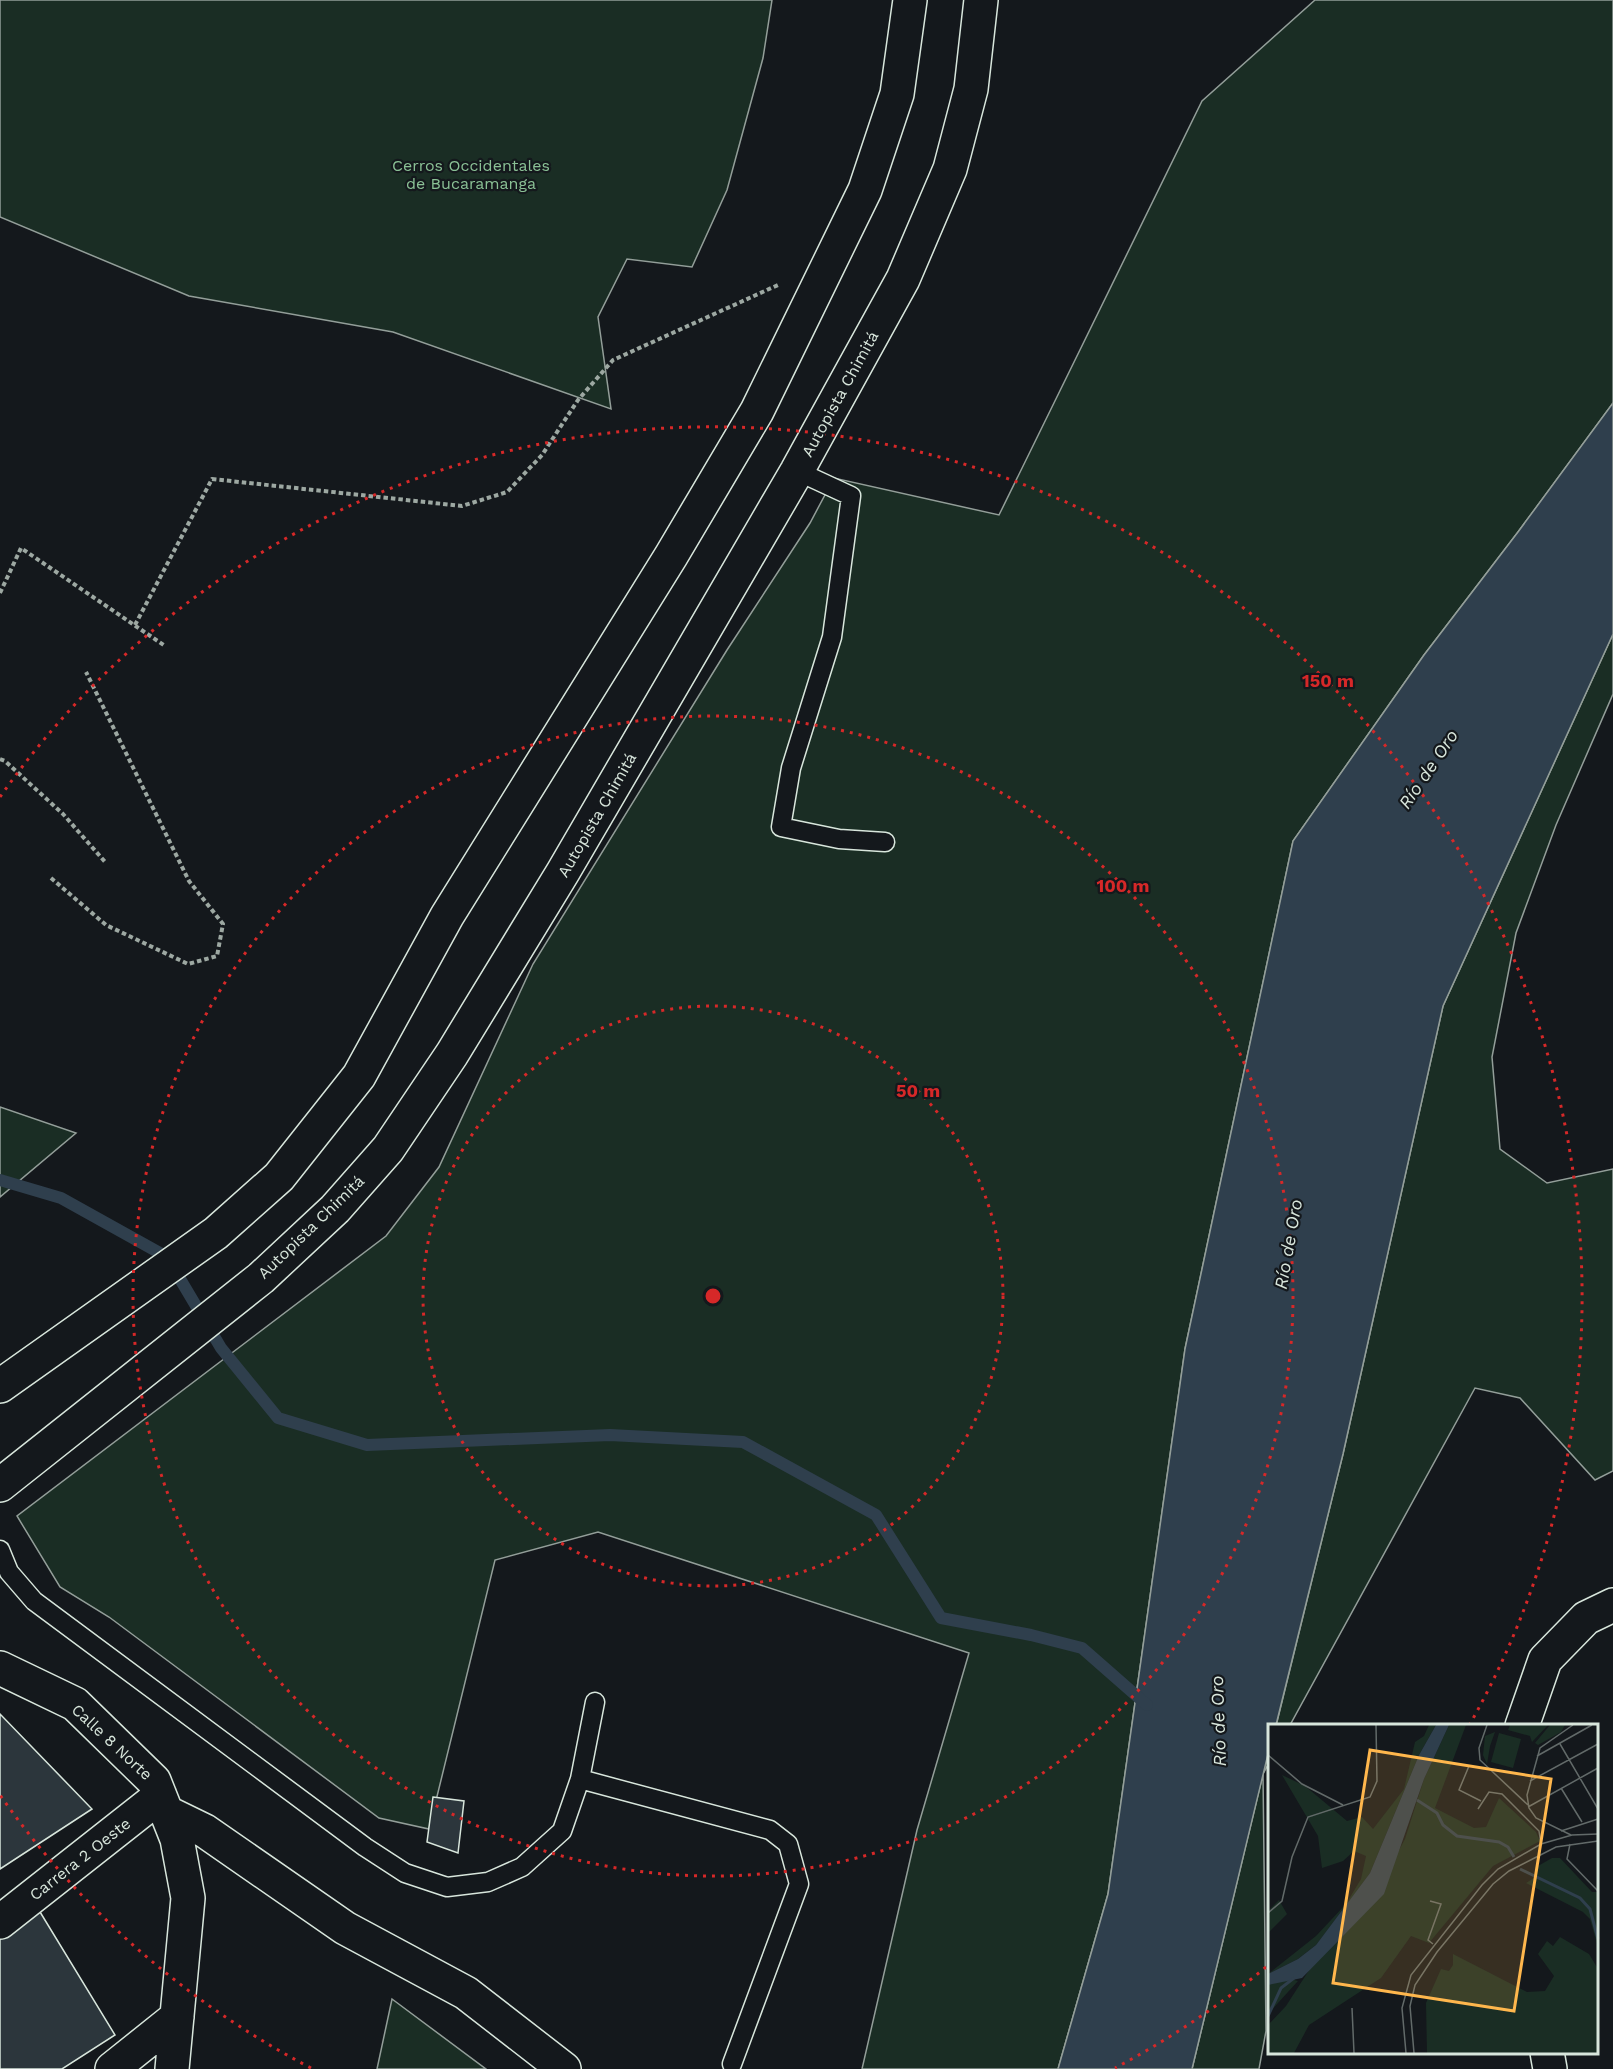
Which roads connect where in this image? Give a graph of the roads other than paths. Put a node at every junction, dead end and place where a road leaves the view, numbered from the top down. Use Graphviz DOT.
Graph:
graph roads {
  1 [pos="910,0"];
  2 [pos="981,0"];
  3 [pos="797,471"];
  4 [pos="885,842"];
  5 [pos="0,1386"];
  6 [pos="0,1485"];
  7 [pos="0,1550"];
  8 [pos="1613,1605"];
  9 [pos="0,1668"];
  10 [pos="595,1702"];
  11 [pos="1522,1724"];
  12 [pos="580,1779"];
  13 [pos="163,1804"];
  14 [pos="0,1922"];
  15 [pos="177,2017"];
  16 [pos="1547,2054"];
  17 [pos="732,2064"];
  18 [pos="112,2069"];
  19 [pos="172,2069"];
  20 [pos="564,2069"];
  21 [pos="1550,2069"];
  1 -- 5 [label="main road"];
  2 -- 3 [label="main road, Autopista Chimitá"];
  3 -- 4 [label="lane"];
  3 -- 6 [label="main road, Autopista Chimitá"];
  7 -- 12 [label="lane"];
  8 -- 11 [label="main road"];
  9 -- 13 [label="main road, Calle 8 Norte"];
  10 -- 12 [label="lane"];
  12 -- 17 [label="lane"];
  13 -- 14 [label="main road, Carrera 2 Oeste"];
  13 -- 15 [label="main road, Calle 8 Norte"];
  13 -- 20 [label="main road"];
  15 -- 18 [label="main road"];
  15 -- 19 [label="main road, Calle 8 Norte"];
  16 -- 21 [label="main road"];
}
